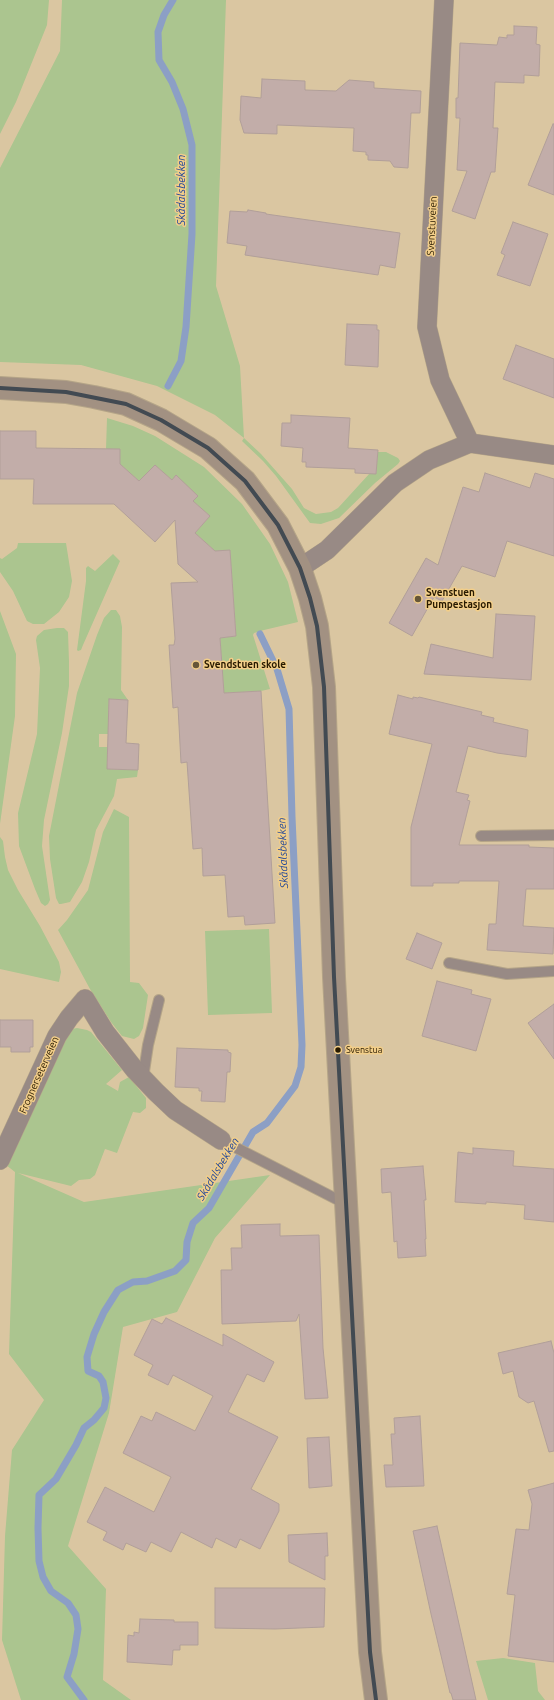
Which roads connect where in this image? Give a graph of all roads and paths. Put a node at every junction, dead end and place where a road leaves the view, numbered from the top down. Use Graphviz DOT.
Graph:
graph roads {
  1 [pos="444,0"];
  2 [pos="0,388"];
  3 [pos="470,443"];
  4 [pos="554,455"];
  5 [pos="300,568"];
  6 [pos="554,835"];
  7 [pos="481,836"];
  8 [pos="449,963"];
  9 [pos="554,971"];
  10 [pos="159,1000"];
  11 [pos="143,1078"];
  12 [pos="221,1140"];
  13 [pos="0,1160"];
  14 [pos="347,1204"];
  15 [pos="376,1700"];
  1 -- 3 [label="street, Svenstuveien"];
  2 -- 5 [label="main road"];
  3 -- 4 [label="street"];
  3 -- 5 [label="street"];
  5 -- 14 [label="main road"];
  6 -- 7 [label="lane"];
  8 -- 9 [label="lane"];
  10 -- 11 [label="lane"];
  11 -- 12 [label="street, Frognerseterveien"];
  11 -- 13 [label="street, Frognerseterveien"];
  12 -- 14 [label="lane, Frognerseterveien"];
  14 -- 15 [label="main road"];
}
